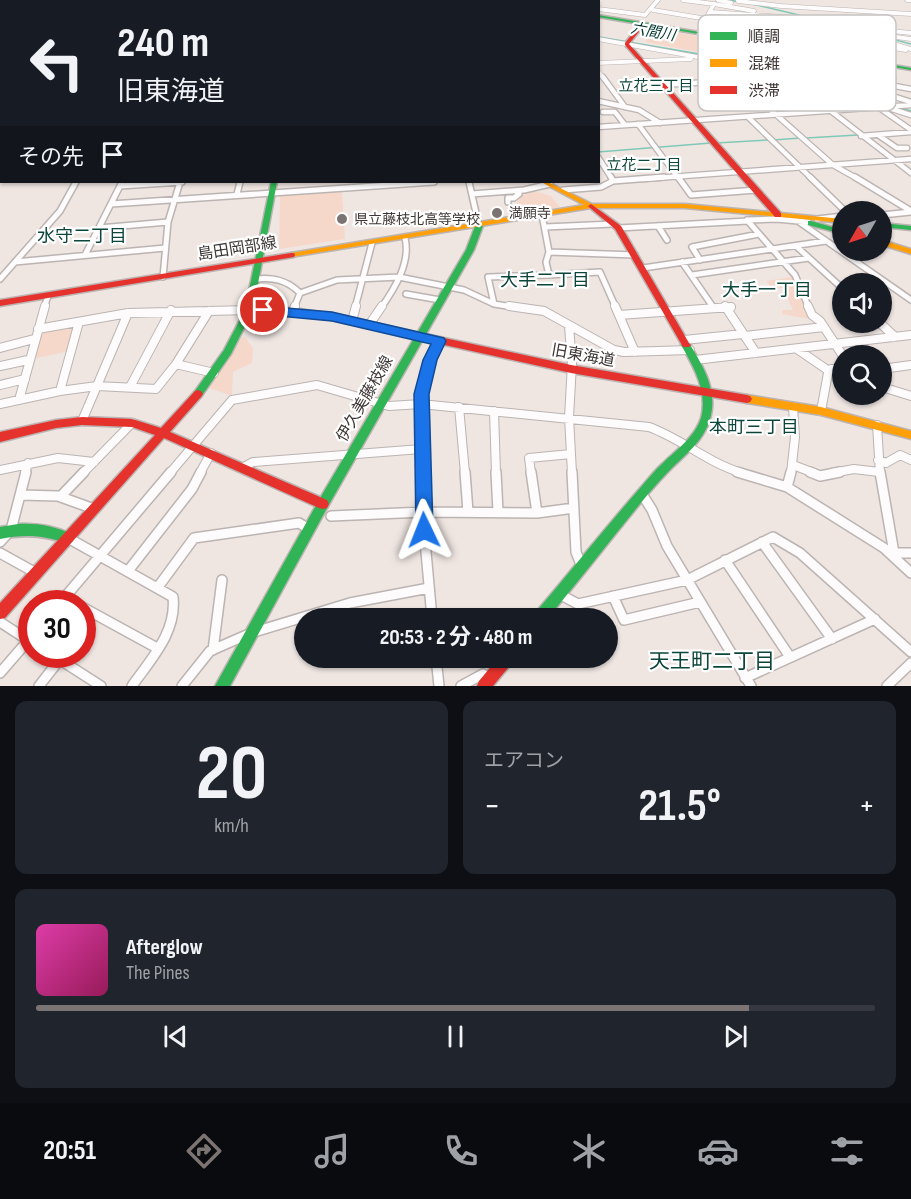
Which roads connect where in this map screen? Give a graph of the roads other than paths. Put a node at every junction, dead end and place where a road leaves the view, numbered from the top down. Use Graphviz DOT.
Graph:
graph roads {
  1 [pos="344,0"];
  2 [pos="363,0"];
  3 [pos="660,0"];
  4 [pos="683,0"];
  5 [pos="718,0"];
  6 [pos="906,0"];
  7 [pos="911,0"];
  8 [pos="738,1"];
  9 [pos="714,4"];
  10 [pos="746,4"];
  11 [pos="600,9"];
  12 [pos="654,10"];
  13 [pos="711,12"];
  14 [pos="754,13"];
  15 [pos="911,14"];
  16 [pos="709,15"];
  17 [pos="770,15"];
  18 [pos="600,16"];
  19 [pos="698,18"];
  20 [pos="643,24"];
  21 [pos="896,31"];
  22 [pos="698,33"];
  23 [pos="911,33"];
  24 [pos="896,37"];
  25 [pos="600,39"];
  26 [pos="911,39"];
  27 [pos="627,43"];
  28 [pos="896,43"];
  29 [pos="896,48"];
  30 [pos="911,50"];
  31 [pos="698,57"];
  32 [pos="698,58"];
  33 [pos="642,61"];
  34 [pos="600,63"];
  35 [pos="896,66"];
  36 [pos="911,69"];
  37 [pos="600,74"];
  38 [pos="698,83"];
  39 [pos="663,85"];
  40 [pos="896,86"];
  41 [pos="911,89"];
  42 [pos="896,98"];
  43 [pos="600,101"];
  44 [pos="911,103"];
  45 [pos="896,106"];
  46 [pos="625,107"];
  47 [pos="896,107"];
  48 [pos="896,110"];
  49 [pos="772,111"];
  50 [pos="829,111"];
  51 [pos="884,111"];
  52 [pos="603,112"];
  53 [pos="911,113"];
  54 [pos="776,114"];
  55 [pos="748,117"];
  56 [pos="695,120"];
  57 [pos="660,123"];
  58 [pos="638,124"];
  59 [pos="626,125"];
  60 [pos="600,127"];
  61 [pos="911,131"];
  62 [pos="878,135"];
  63 [pos="861,136"];
  64 [pos="907,148"];
  65 [pos="911,159"];
  66 [pos="600,160"];
  67 [pos="892,160"];
  68 [pos="833,165"];
  69 [pos="801,167"];
  70 [pos="740,172"];
  71 [pos="911,173"];
  72 [pos="677,177"];
  73 [pos="613,181"];
  74 [pos="75,183"];
  75 [pos="151,183"];
  76 [pos="181,183"];
  77 [pos="240,183"];
  78 [pos="402,183"];
  79 [pos="469,183"];
  80 [pos="544,183"];
  81 [pos="549,183"];
  82 [pos="121,184"];
  83 [pos="274,187"];
  84 [pos="563,190"];
  85 [pos="756,190"];
  86 [pos="516,191"];
  87 [pos="237,194"];
  88 [pos="472,194"];
  89 [pos="173,199"];
  90 [pos="835,201"];
  91 [pos="508,202"];
  92 [pos="111,204"];
  93 [pos="591,206"];
  94 [pos="911,212"];
  95 [pos="892,214"];
  96 [pos="542,215"];
  97 [pos="778,215"];
  98 [pos="832,217"];
  99 [pos="802,219"];
  100 [pos="832,220"];
  101 [pos="748,221"];
  102 [pos="168,222"];
  103 [pos="479,226"];
  104 [pos="615,226"];
  105 [pos="658,226"];
  106 [pos="892,226"];
  107 [pos="545,227"];
  108 [pos="99,228"];
  109 [pos="911,228"];
  110 [pos="832,229"];
  111 [pos="759,234"];
  112 [pos="405,238"];
  113 [pos="667,240"];
  114 [pos="826,241"];
  115 [pos="372,243"];
  116 [pos="892,245"];
  117 [pos="796,246"];
  118 [pos="165,248"];
  119 [pos="772,249"];
  120 [pos="549,252"];
  121 [pos="911,252"];
  122 [pos="85,255"];
  123 [pos="635,255"];
  124 [pos="809,258"];
  125 [pos="700,260"];
  126 [pos="260,261"];
  127 [pos="15,262"];
  128 [pos="682,262"];
  129 [pos="783,262"];
  130 [pos="643,268"];
  131 [pos="549,275"];
  132 [pos="692,275"];
  133 [pos="163,277"];
  134 [pos="365,277"];
  135 [pos="399,277"];
  136 [pos="0,279"];
  137 [pos="256,279"];
  138 [pos="832,279"];
  139 [pos="448,287"];
  140 [pos="300,293"];
  141 [pos="406,294"];
  142 [pos="48,296"];
  143 [pos="440,300"];
  144 [pos="911,300"];
  145 [pos="0,303"];
  146 [pos="494,304"];
  147 [pos="713,307"];
  148 [pos="171,310"];
  149 [pos="249,310"];
  150 [pos="209,311"];
  151 [pos="293,311"];
  152 [pos="668,311"];
  153 [pos="128,313"];
  154 [pos="619,315"];
  155 [pos="352,321"];
  156 [pos="79,322"];
  157 [pos="369,325"];
  158 [pos="569,326"];
  159 [pos="824,327"];
  160 [pos="38,329"];
  161 [pos="891,333"];
  162 [pos="744,335"];
  163 [pos="911,335"];
  164 [pos="419,336"];
  165 [pos="895,337"];
  166 [pos="34,339"];
  167 [pos="684,340"];
  168 [pos="439,341"];
  169 [pos="836,344"];
  170 [pos="0,348"];
  171 [pos="797,349"];
  172 [pos="690,350"];
  173 [pos="635,352"];
  174 [pos="756,353"];
  175 [pos="28,360"];
  176 [pos="695,360"];
  177 [pos="176,364"];
  178 [pos="911,365"];
  179 [pos="0,366"];
  180 [pos="892,368"];
  181 [pos="571,369"];
  182 [pos="832,369"];
  183 [pos="829,371"];
  184 [pos="214,373"];
  185 [pos="25,379"];
  186 [pos="0,385"];
  187 [pos="97,386"];
  188 [pos="130,387"];
  189 [pos="892,390"];
  190 [pos="60,391"];
  191 [pos="708,393"];
  192 [pos="911,396"];
  193 [pos="19,400"];
  194 [pos="380,403"];
  195 [pos="0,404"];
  196 [pos="421,404"];
  197 [pos="459,407"];
  198 [pos="793,407"];
  199 [pos="494,411"];
  200 [pos="822,411"];
  201 [pos="569,417"];
  202 [pos="82,421"];
  203 [pos="132,423"];
  204 [pos="877,425"];
  205 [pos="163,433"];
  206 [pos="911,435"];
  207 [pos="0,437"];
  208 [pos="193,446"];
  209 [pos="688,446"];
  210 [pos="422,448"];
  211 [pos="211,453"];
  212 [pos="572,454"];
  213 [pos="351,455"];
  214 [pos="878,460"];
  215 [pos="911,460"];
  216 [pos="94,462"];
  217 [pos="28,463"];
  218 [pos="793,465"];
  219 [pos="242,468"];
  220 [pos="0,470"];
  221 [pos="879,472"];
  222 [pos="788,487"];
  223 [pos="642,494"];
  224 [pos="20,495"];
  225 [pos="63,495"];
  226 [pos="323,504"];
  227 [pos="574,508"];
  228 [pos="94,509"];
  229 [pos="424,512"];
  230 [pos="468,512"];
  231 [pos="498,512"];
  232 [pos="537,513"];
  233 [pos="331,516"];
  234 [pos="309,529"];
  235 [pos="11,530"];
  236 [pos="0,533"];
  237 [pos="68,538"];
  238 [pos="0,542"];
  239 [pos="762,542"];
  240 [pos="0,553"];
  241 [pos="892,553"];
  242 [pos="911,553"];
  243 [pos="99,555"];
  244 [pos="725,560"];
  245 [pos="582,567"];
  246 [pos="128,571"];
  247 [pos="36,573"];
  248 [pos="911,573"];
  249 [pos="222,580"];
  250 [pos="687,580"];
  251 [pos="158,587"];
  252 [pos="429,588"];
  253 [pos="70,590"];
  254 [pos="559,594"];
  255 [pos="613,596"];
  256 [pos="700,602"];
  257 [pos="2,608"];
  258 [pos="431,608"];
  259 [pos="548,608"];
  260 [pos="96,615"];
  261 [pos="875,620"];
  262 [pos="0,622"];
  263 [pos="18,632"];
  264 [pos="251,633"];
  265 [pos="832,639"];
  266 [pos="157,648"];
  267 [pos="213,650"];
  268 [pos="911,652"];
  269 [pos="18,653"];
  270 [pos="790,657"];
  271 [pos="911,663"];
  272 [pos="49,668"];
  273 [pos="72,668"];
  274 [pos="437,668"];
  275 [pos="499,668"];
  276 [pos="0,673"];
  277 [pos="748,682"];
  278 [pos="487,683"];
  279 [pos="39,686"];
  280 [pos="101,686"];
  281 [pos="132,686"];
  282 [pos="182,686"];
  283 [pos="222,686"];
  284 [pos="439,686"];
  285 [pos="461,686"];
  286 [pos="887,686"];
  1 -- 2 [label="street"];
  3 -- 11 [label="street"];
  3 -- 12 [label="street"];
  4 -- 9 [label="street"];
  5 -- 10 [label="street"];
  6 -- 7 [label="street"];
  8 -- 10 [label="street"];
  9 -- 13 [label="street"];
  9 -- 14 [label="street"];
  10 -- 14 [label="street"];
  10 -- 15 [label="street"];
  12 -- 19 [label="street"];
  12 -- 20 [label="street"];
  13 -- 14 [label="street"];
  13 -- 16 [label="street"];
  14 -- 17 [label="street"];
  18 -- 20 [label="street"];
  20 -- 22 [label="street"];
  20 -- 27 [label="street"];
  21 -- 23 [label="street"];
  24 -- 26 [label="street"];
  25 -- 27 [label="street"];
  27 -- 31 [label="street"];
  27 -- 33 [label="street"];
  28 -- 30 [label="street"];
  29 -- 30 [label="street"];
  32 -- 33 [label="street"];
  33 -- 34 [label="street"];
  33 -- 39 [label="street"];
  35 -- 36 [label="street"];
  37 -- 46 [label="street"];
  38 -- 39 [label="street"];
  39 -- 56 [label="street"];
  40 -- 41 [label="street"];
  42 -- 44 [label="street"];
  43 -- 46 [label="street"];
  44 -- 45 [label="street"];
  46 -- 57 [label="street"];
  47 -- 53 [label="street"];
  48 -- 53 [label="street"];
  49 -- 54 [label="street"];
  50 -- 54 [label="street"];
  50 -- 63 [label="street"];
  51 -- 61 [label="street"];
  52 -- 59 [label="street"];
  54 -- 55 [label="street"];
  54 -- 68 [label="street"];
  55 -- 56 [label="street"];
  55 -- 69 [label="street"];
  56 -- 57 [label="street"];
  56 -- 70 [label="street"];
  57 -- 58 [label="street"];
  58 -- 59 [label="street"];
  58 -- 72 [label="street"];
  59 -- 60 [label="street"];
  61 -- 62 [label="street"];
  62 -- 63 [label="street"];
  62 -- 64 [label="street"];
  63 -- 67 [label="street"];
  65 -- 67 [label="street"];
  66 -- 73 [label="street"];
  67 -- 68 [label="street"];
  67 -- 71 [label="street"];
  68 -- 69 [label="street"];
  68 -- 94 [label="street"];
  69 -- 70 [label="street"];
  69 -- 90 [label="street"];
  70 -- 72 [label="street"];
  70 -- 85 [label="street"];
  72 -- 73 [label="street"];
  72 -- 85 [label="street"];
  73 -- 84 [label="street"];
  74 -- 127 [label="street"];
  75 -- 82 [label="street"];
  76 -- 89 [label="street"];
  77 -- 87 [label="street"];
  78 -- 83 [label="street"];
  79 -- 88 [label="street"];
  80 -- 86 [label="street"];
  81 -- 84 [label="street"];
  82 -- 92 [label="street"];
  83 -- 87 [label="street"];
  83 -- 126 [label="street"];
  84 -- 93 [label="street"];
  85 -- 97 [label="street"];
  86 -- 88 [label="street"];
  86 -- 91 [label="street"];
  87 -- 89 [label="street"];
  88 -- 103 [label="street"];
  89 -- 92 [label="street"];
  89 -- 102 [label="street"];
  92 -- 108 [label="street"];
  93 -- 96 [label="street"];
  93 -- 97 [label="street"];
  93 -- 104 [label="street"];
  94 -- 95 [label="street"];
  96 -- 103 [label="street"];
  96 -- 107 [label="street"];
  97 -- 99 [label="street"];
  98 -- 99 [label="street"];
  99 -- 100 [label="street"];
  99 -- 101 [label="street"];
  99 -- 110 [label="street"];
  99 -- 114 [label="street"];
  101 -- 105 [label="street"];
  101 -- 111 [label="street"];
  102 -- 108 [label="street"];
  102 -- 118 [label="street"];
  103 -- 112 [label="street, 島田岡部線"];
  103 -- 139 [label="street, 伊久美藤枝線"];
  104 -- 105 [label="street"];
  104 -- 107 [label="street"];
  104 -- 123 [label="street"];
  105 -- 113 [label="street"];
  106 -- 109 [label="street"];
  107 -- 120 [label="street"];
  108 -- 122 [label="street"];
  111 -- 119 [label="street"];
  111 -- 125 [label="street"];
  112 -- 115 [label="street, 島田岡部線"];
  112 -- 135 [label="street"];
  114 -- 117 [label="street"];
  114 -- 144 [label="street"];
  115 -- 126 [label="street, 島田岡部線"];
  115 -- 134 [label="street"];
  116 -- 121 [label="street"];
  117 -- 119 [label="street"];
  117 -- 124 [label="street"];
  118 -- 122 [label="street"];
  118 -- 133 [label="street"];
  119 -- 125 [label="street"];
  119 -- 129 [label="street"];
  120 -- 123 [label="street"];
  120 -- 131 [label="street"];
  122 -- 127 [label="street"];
  123 -- 130 [label="street"];
  124 -- 129 [label="street"];
  124 -- 138 [label="street"];
  125 -- 128 [label="street"];
  126 -- 133 [label="street, 島田岡部線"];
  126 -- 137 [label="street"];
  127 -- 136 [label="street"];
  128 -- 130 [label="street"];
  128 -- 132 [label="street"];
  129 -- 132 [label="street"];
  129 -- 159 [label="street"];
  130 -- 152 [label="street"];
  131 -- 146 [label="street"];
  131 -- 154 [label="street"];
  132 -- 147 [label="street"];
  133 -- 142 [label="street, 島田岡部線"];
  134 -- 135 [label="street"];
  134 -- 140 [label="street"];
  134 -- 155 [label="street"];
  135 -- 139 [label="street"];
  135 -- 157 [label="street"];
  137 -- 140 [label="street"];
  137 -- 149 [label="street"];
  139 -- 143 [label="street, 伊久美藤枝線"];
  139 -- 146 [label="street"];
  140 -- 151 [label="street"];
  141 -- 143 [label="street"];
  142 -- 145 [label="street, 島田岡部線"];
  142 -- 160 [label="street"];
  143 -- 164 [label="street, 伊久美藤枝線"];
  146 -- 158 [label="street"];
  147 -- 152 [label="street"];
  147 -- 162 [label="street"];
  148 -- 150 [label="street"];
  148 -- 153 [label="street"];
  148 -- 188 [label="street"];
  149 -- 150 [label="street"];
  149 -- 151 [label="street, 旧東海道"];
  149 -- 184 [label="street"];
  150 -- 177 [label="street"];
  151 -- 155 [label="street, 旧東海道"];
  152 -- 154 [label="street"];
  152 -- 167 [label="street"];
  153 -- 156 [label="street"];
  153 -- 187 [label="street"];
  154 -- 173 [label="street"];
  155 -- 157 [label="street, 旧東海道"];
  156 -- 160 [label="street"];
  156 -- 190 [label="street"];
  157 -- 164 [label="street, 旧東海道"];
  158 -- 173 [label="street"];
  158 -- 181 [label="street"];
  159 -- 162 [label="street"];
  159 -- 169 [label="street"];
  160 -- 166 [label="street"];
  161 -- 165 [label="street"];
  162 -- 167 [label="street"];
  162 -- 174 [label="street"];
  163 -- 165 [label="street"];
  164 -- 168 [label="street, 旧東海道"];
  164 -- 194 [label="street, 伊久美藤枝線"];
  165 -- 169 [label="street"];
  166 -- 170 [label="street"];
  166 -- 175 [label="street"];
  167 -- 172 [label="street"];
  168 -- 181 [label="street, 旧東海道"];
  168 -- 196 [label="street"];
  169 -- 171 [label="street"];
  171 -- 174 [label="street"];
  171 -- 183 [label="street"];
  172 -- 173 [label="street"];
  172 -- 176 [label="street"];
  174 -- 176 [label="street"];
  175 -- 179 [label="street"];
  175 -- 185 [label="street"];
  176 -- 191 [label="street"];
  177 -- 184 [label="street"];
  177 -- 188 [label="street"];
  178 -- 180 [label="street"];
  181 -- 191 [label="street, 旧東海道"];
  181 -- 201 [label="street"];
  182 -- 183 [label="street"];
  183 -- 200 [label="street"];
  184 -- 205 [label="street"];
  185 -- 186 [label="street"];
  185 -- 193 [label="street"];
  187 -- 188 [label="street"];
  187 -- 190 [label="street"];
  187 -- 202 [label="street"];
  189 -- 192 [label="street"];
  190 -- 193 [label="street"];
  191 -- 198 [label="street, 旧東海道"];
  191 -- 209 [label="street"];
  193 -- 195 [label="street"];
  194 -- 196 [label="street"];
  194 -- 208 [label="street"];
  194 -- 213 [label="street, 伊久美藤枝線"];
  196 -- 197 [label="street"];
  196 -- 210 [label="street"];
  197 -- 199 [label="street"];
  197 -- 230 [label="street"];
  198 -- 200 [label="street, 旧東海道"];
  198 -- 218 [label="street"];
  199 -- 201 [label="street"];
  199 -- 231 [label="street"];
  200 -- 204 [label="street, 旧東海道"];
  201 -- 209 [label="street"];
  201 -- 212 [label="street"];
  202 -- 203 [label="street"];
  202 -- 207 [label="street"];
  203 -- 205 [label="street"];
  203 -- 216 [label="street"];
  204 -- 206 [label="street, 旧東海道"];
  204 -- 214 [label="street"];
  205 -- 208 [label="street"];
  205 -- 228 [label="street"];
  208 -- 211 [label="street"];
  208 -- 243 [label="street"];
  209 -- 222 [label="street"];
  209 -- 223 [label="street"];
  210 -- 213 [label="street"];
  210 -- 229 [label="street"];
  211 -- 219 [label="street"];
  211 -- 246 [label="street"];
  212 -- 227 [label="street"];
  212 -- 232 [label="street"];
  213 -- 219 [label="street"];
  213 -- 226 [label="street, 伊久美藤枝線"];
  214 -- 215 [label="street"];
  214 -- 221 [label="street"];
  216 -- 217 [label="street"];
  216 -- 225 [label="street"];
  217 -- 220 [label="street"];
  217 -- 224 [label="street"];
  218 -- 221 [label="street"];
  218 -- 222 [label="street"];
  219 -- 226 [label="street"];
  221 -- 241 [label="street"];
  222 -- 241 [label="street"];
  223 -- 245 [label="street"];
  223 -- 250 [label="street"];
  224 -- 225 [label="street"];
  224 -- 235 [label="street"];
  225 -- 228 [label="street"];
  226 -- 234 [label="street, 伊久美藤枝線"];
  227 -- 232 [label="street"];
  227 -- 245 [label="street"];
  228 -- 237 [label="street"];
  229 -- 230 [label="street"];
  229 -- 233 [label="street"];
  229 -- 252 [label="street"];
  230 -- 231 [label="street"];
  231 -- 232 [label="street"];
  234 -- 251 [label="street"];
  234 -- 264 [label="street, 伊久美藤枝線"];
  235 -- 236 [label="street"];
  235 -- 237 [label="street"];
  235 -- 238 [label="street"];
  237 -- 243 [label="street"];
  237 -- 247 [label="street"];
  239 -- 244 [label="street"];
  239 -- 261 [label="street"];
  239 -- 265 [label="street"];
  240 -- 247 [label="street"];
  241 -- 242 [label="street"];
  241 -- 248 [label="street"];
  243 -- 246 [label="street"];
  243 -- 253 [label="street"];
  244 -- 250 [label="street"];
  244 -- 270 [label="street"];
  245 -- 254 [label="street"];
  246 -- 251 [label="street"];
  247 -- 257 [label="street"];
  249 -- 267 [label="street"];
  250 -- 255 [label="street"];
  250 -- 256 [label="street"];
  251 -- 266 [label="street"];
  252 -- 258 [label="street"];
  252 -- 264 [label="street"];
  254 -- 255 [label="street"];
  254 -- 259 [label="street"];
  255 -- 256 [label="street"];
  256 -- 277 [label="street"];
  260 -- 266 [label="street"];
  261 -- 265 [label="street"];
  261 -- 268 [label="street"];
  262 -- 263 [label="street"];
  264 -- 267 [label="street"];
  264 -- 283 [label="street, 伊久美藤枝線"];
  265 -- 270 [label="street"];
  266 -- 281 [label="street"];
  267 -- 282 [label="street"];
  269 -- 276 [label="street"];
  270 -- 277 [label="street"];
  271 -- 286 [label="street"];
  272 -- 279 [label="street"];
  273 -- 280 [label="street"];
  274 -- 284 [label="street"];
  275 -- 278 [label="street"];
  278 -- 285 [label="street"];
}
